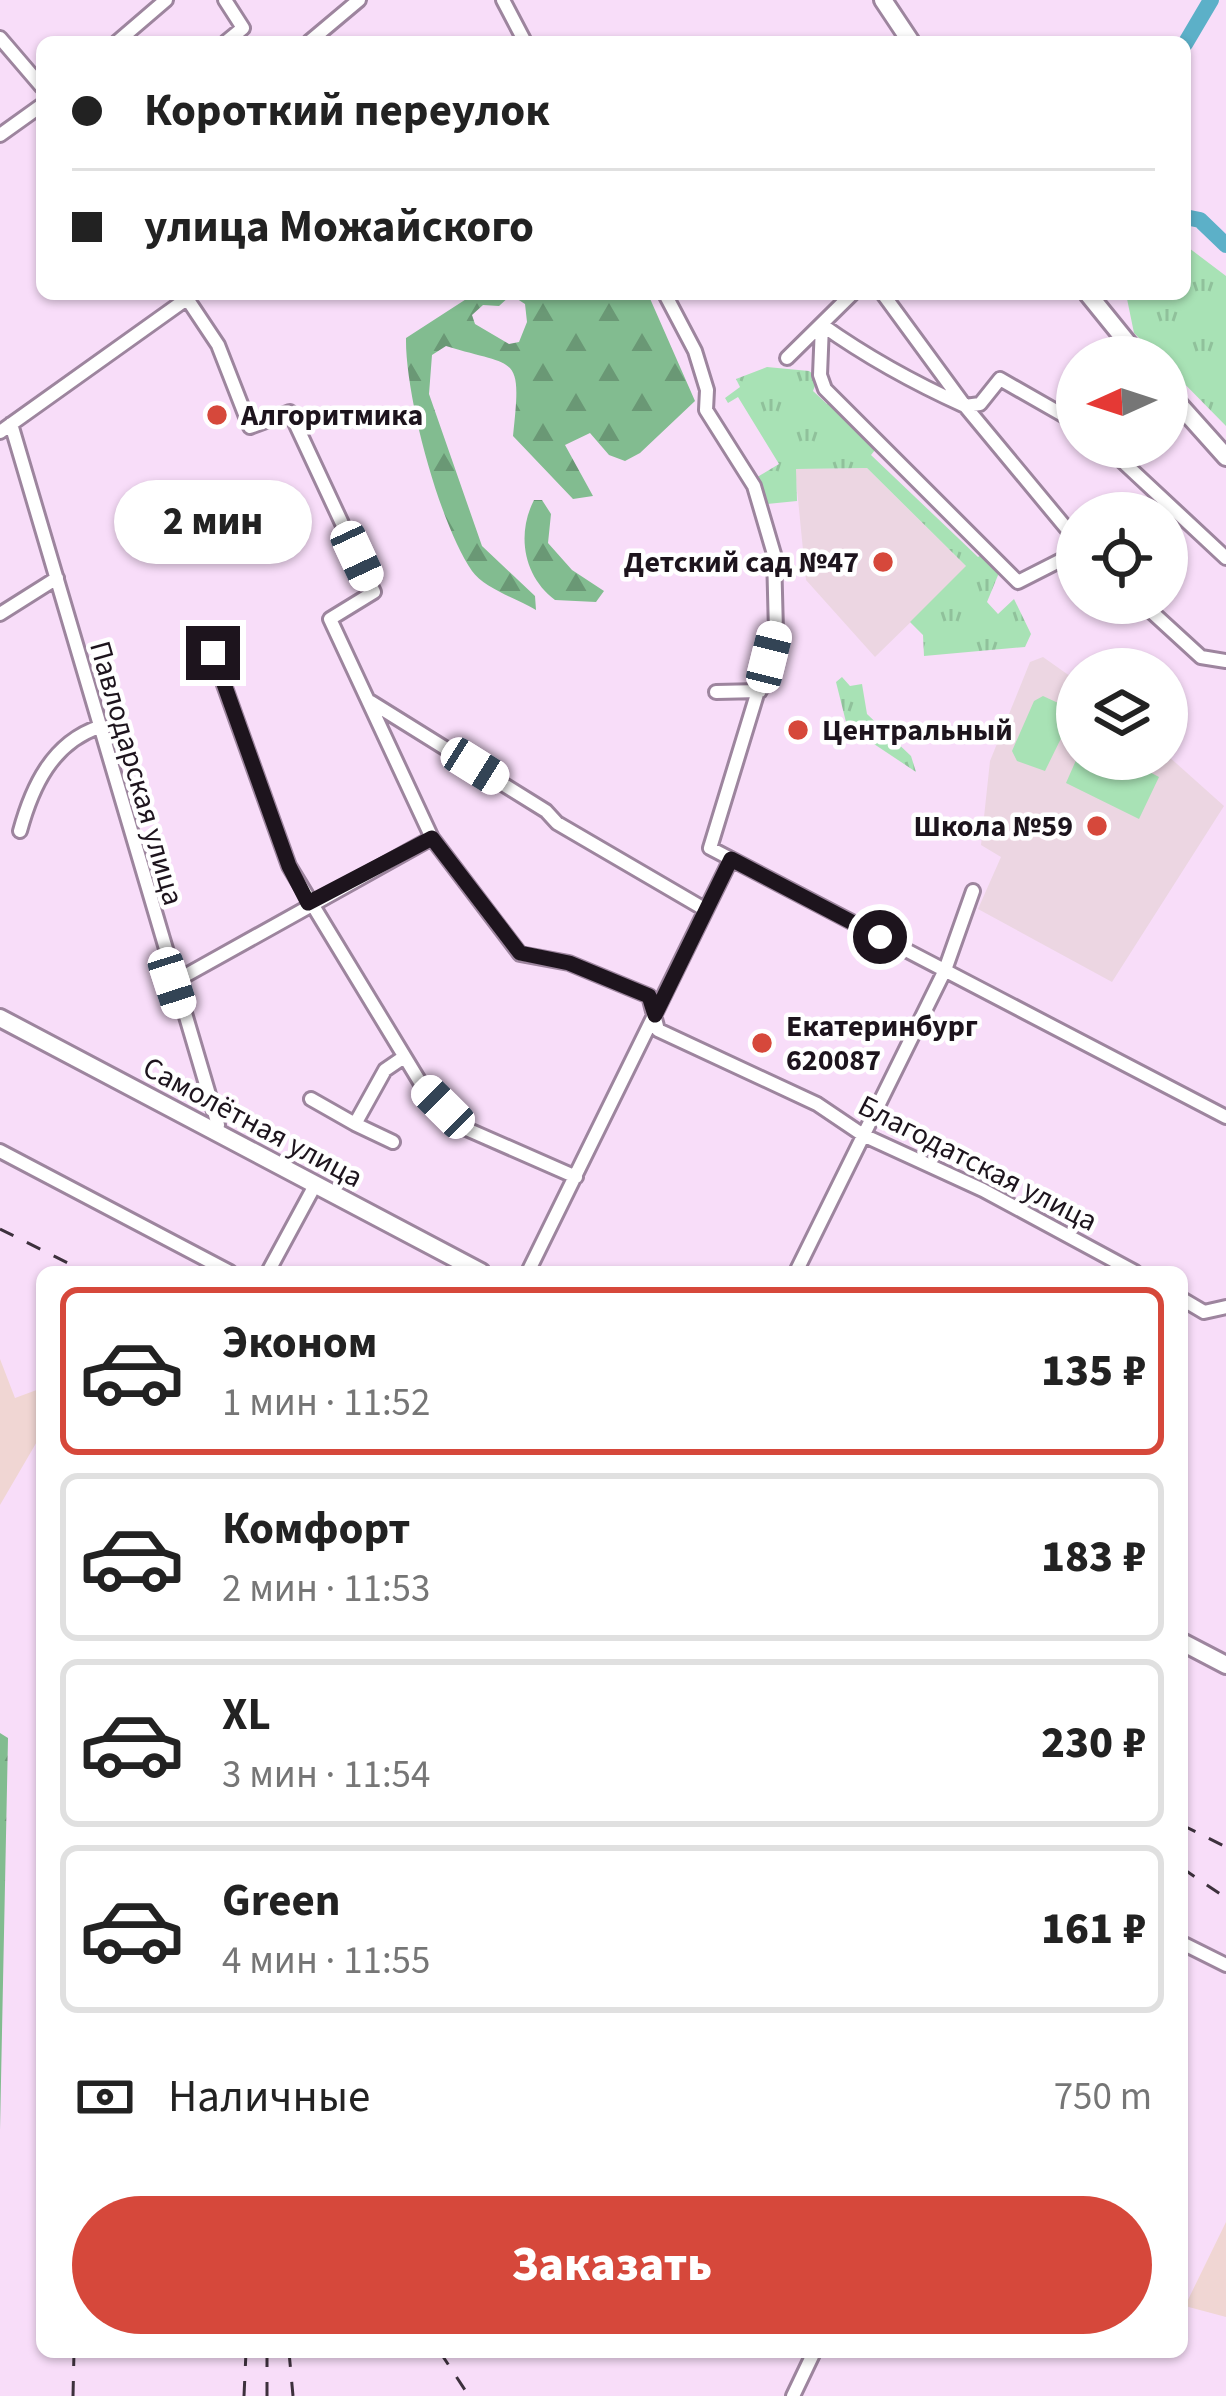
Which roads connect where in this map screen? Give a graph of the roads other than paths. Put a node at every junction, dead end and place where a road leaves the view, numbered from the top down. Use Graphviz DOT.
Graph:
graph roads {
  1 [pos="225,0"];
  2 [pos="359,0"];
  3 [pos="503,0"];
  4 [pos="883,0"];
  5 [pos="162,1"];
  6 [pos="124,36"];
  7 [pos="233,36"];
  8 [pos="316,36"];
  9 [pos="521,36"];
  10 [pos="907,36"];
  11 [pos="0,38"];
  12 [pos="36,80"];
  13 [pos="36,109"];
  14 [pos="0,135"];
  15 [pos="181,300"];
  16 [pos="191,300"];
  17 [pos="668,300"];
  18 [pos="846,300"];
  19 [pos="888,300"];
  20 [pos="1093,300"];
  21 [pos="821,325"];
  22 [pos="1122,336"];
  23 [pos="787,358"];
  24 [pos="965,406"];
  25 [pos="1056,411"];
  26 [pos="1188,414"];
  27 [pos="6,428"];
  28 [pos="1226,457"];
  29 [pos="1130,468"];
  30 [pos="1056,516"];
  31 [pos="1226,558"];
  32 [pos="1056,563"];
  33 [pos="57,578"];
  34 [pos="0,614"];
  35 [pos="1165,624"];
  36 [pos="204,628"];
  37 [pos="1226,662"];
  38 [pos="760,691"];
  39 [pos="716,692"];
  40 [pos="369,701"];
  41 [pos="99,727"];
  42 [pos="20,831"];
  43 [pos="432,838"];
  44 [pos="731,859"];
  45 [pos="973,891"];
  46 [pos="308,903"];
  47 [pos="706,910"];
  48 [pos="945,970"];
  49 [pos="172,983"];
  50 [pos="655,1015"];
  51 [pos="0,1018"];
  52 [pos="404,1057"];
  53 [pos="311,1099"];
  54 [pos="1226,1117"];
  55 [pos="355,1124"];
  56 [pos="214,1132"];
  57 [pos="863,1136"];
  58 [pos="393,1142"];
  59 [pos="0,1151"];
  60 [pos="576,1177"];
  61 [pos="314,1187"];
  62 [pos="219,1266"];
  63 [pos="271,1266"];
  64 [pos="469,1266"];
  65 [pos="531,1266"];
  66 [pos="799,1266"];
  67 [pos="1124,1266"];
  68 [pos="1188,1303"];
  69 [pos="1226,1306"];
  70 [pos="1188,1645"];
  71 [pos="1226,1665"];
  72 [pos="1188,1946"];
  73 [pos="1226,1965"];
  74 [pos="811,2358"];
  75 [pos="793,2396"];
  1 -- 7 [label="street"];
  2 -- 8 [label="street"];
  3 -- 9 [label="street"];
  4 -- 10 [label="main road"];
  5 -- 6 [label="street"];
  11 -- 12 [label="street"];
  13 -- 14 [label="street"];
  15 -- 27 [label="street"];
  16 -- 40 [label="street, Благодатская улица"];
  17 -- 38 [label="street"];
  18 -- 21 [label="street"];
  19 -- 24 [label="street"];
  20 -- 22 [label="main road"];
  21 -- 23 [label="street"];
  21 -- 24 [label="street"];
  21 -- 32 [label="street"];
  24 -- 25 [label="street"];
  24 -- 30 [label="street"];
  26 -- 28 [label="main road"];
  27 -- 33 [label="street, Павлодарская улица"];
  29 -- 31 [label="street"];
  33 -- 34 [label="street"];
  33 -- 41 [label="street, Павлодарская улица"];
  35 -- 37 [label="street"];
  36 -- 46 [label="street"];
  38 -- 39 [label="street"];
  38 -- 44 [label="street"];
  40 -- 43 [label="street, Благодатская улица"];
  40 -- 47 [label="street"];
  41 -- 42 [label="street"];
  41 -- 49 [label="street, Павлодарская улица"];
  43 -- 46 [label="street"];
  43 -- 50 [label="street, Благодатская улица"];
  44 -- 47 [label="street"];
  44 -- 48 [label="street"];
  45 -- 48 [label="street"];
  46 -- 49 [label="street"];
  46 -- 52 [label="street"];
  47 -- 50 [label="street"];
  48 -- 54 [label="street"];
  48 -- 57 [label="street"];
  49 -- 56 [label="street, Павлодарская улица"];
  50 -- 57 [label="street, Благодатская улица"];
  50 -- 60 [label="street"];
  51 -- 56 [label="main road, Самолётная улица"];
  52 -- 55 [label="street"];
  52 -- 60 [label="street"];
  53 -- 55 [label="street"];
  55 -- 58 [label="street"];
  56 -- 61 [label="main road, Самолётная улица"];
  57 -- 66 [label="street"];
  57 -- 67 [label="street, Благодатская улица"];
  59 -- 62 [label="street"];
  60 -- 65 [label="street"];
  61 -- 63 [label="street"];
  61 -- 64 [label="main road, Самолётная улица"];
  68 -- 69 [label="street"];
  70 -- 71 [label="main road"];
  72 -- 73 [label="street"];
  74 -- 75 [label="street"];
}
